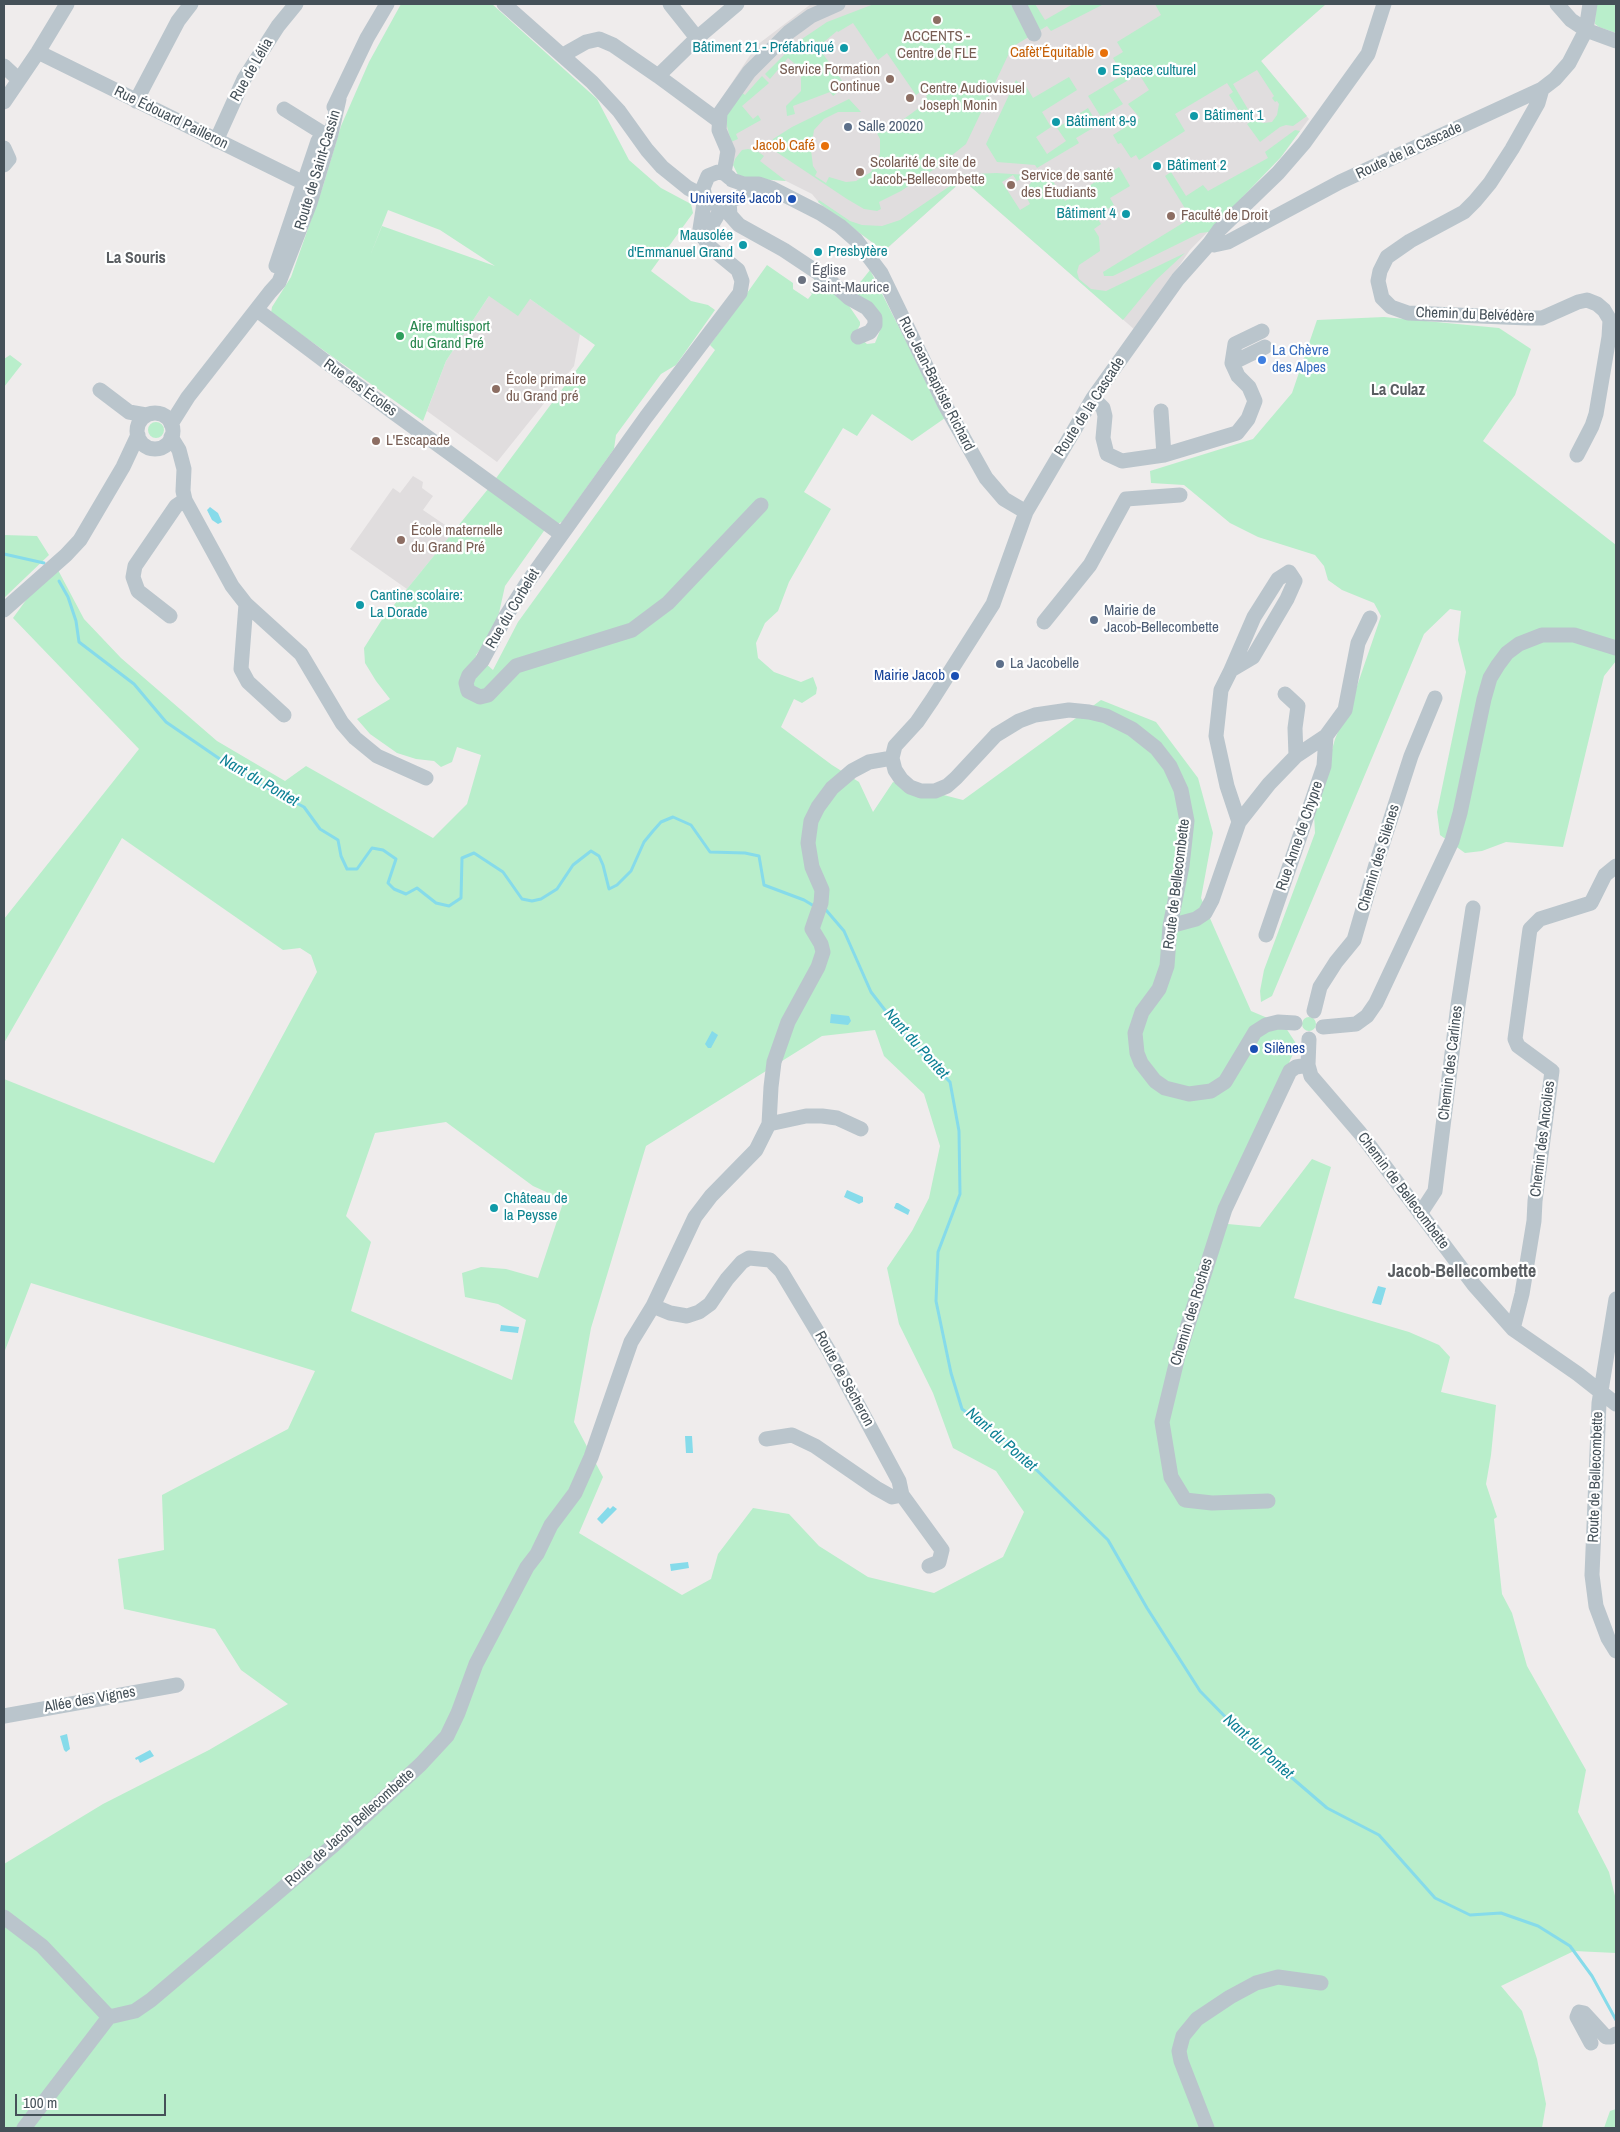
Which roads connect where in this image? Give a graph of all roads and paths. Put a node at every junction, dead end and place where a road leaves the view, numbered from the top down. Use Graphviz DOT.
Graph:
graph roads {
  1 [pos="191,4"];
  2 [pos="296,4"];
  3 [pos="387,4"];
  4 [pos="504,4"];
  5 [pos="670,4"];
  6 [pos="737,4"];
  7 [pos="838,4"];
  8 [pos="1019,4"];
  9 [pos="1384,4"];
  10 [pos="1557,4"];
  11 [pos="1590,4"];
  12 [pos="66,6"];
  13 [pos="1586,30"];
  14 [pos="1034,34"];
  15 [pos="697,38"];
  16 [pos="1616,41"];
  17 [pos="38,52"];
  18 [pos="563,55"];
  19 [pos="4,66"];
  20 [pos="658,76"];
  21 [pos="18,79"];
  22 [pos="1542,89"];
  23 [pos="136,101"];
  24 [pos="4,102"];
  25 [pos="284,109"];
  26 [pos="719,121"];
  27 [pos="326,133"];
  28 [pos="216,140"];
  29 [pos="4,148"];
  30 [pos="4,166"];
  31 [pos="662,167"];
  32 [pos="728,177"];
  33 [pos="705,179"];
  34 [pos="304,183"];
  35 [pos="784,196"];
  36 [pos="705,197"];
  37 [pos="726,203"];
  38 [pos="704,238"];
  39 [pos="296,241"];
  40 [pos="1209,244"];
  41 [pos="270,292"];
  42 [pos="257,310"];
  43 [pos="1262,331"];
  44 [pos="858,337"];
  45 [pos="1265,347"];
  46 [pos="1232,364"];
  47 [pos="100,390"];
  48 [pos="188,398"];
  49 [pos="1093,398"];
  50 [pos="1161,411"];
  51 [pos="129,412"];
  52 [pos="152,414"];
  53 [pos="137,432"];
  54 [pos="163,439"];
  55 [pos="1164,455"];
  56 [pos="1577,455"];
  57 [pos="123,466"];
  58 [pos="1180,495"];
  59 [pos="185,500"];
  60 [pos="761,504"];
  61 [pos="1026,512"];
  62 [pos="561,534"];
  63 [pos="246,604"];
  64 [pos="4,610"];
  65 [pos="170,616"];
  66 [pos="1370,618"];
  67 [pos="1044,622"];
  68 [pos="1616,648"];
  69 [pos="1231,670"];
  70 [pos="1285,694"];
  71 [pos="1435,698"];
  72 [pos="284,715"];
  73 [pos="1326,736"];
  74 [pos="1296,756"];
  75 [pos="892,758"];
  76 [pos="426,778"];
  77 [pos="1239,822"];
  78 [pos="1616,866"];
  79 [pos="1173,903"];
  80 [pos="1473,908"];
  81 [pos="1205,913"];
  82 [pos="1170,926"];
  83 [pos="1266,935"];
  84 [pos="1314,1011"];
  85 [pos="1296,1023"];
  86 [pos="1323,1027"];
  87 [pos="1309,1039"];
  88 [pos="1308,1065"];
  89 [pos="770,1124"];
  90 [pos="861,1129"];
  91 [pos="1420,1214"];
  92 [pos="1616,1299"];
  93 [pos="653,1306"];
  94 [pos="1513,1329"];
  95 [pos="1601,1391"];
  96 [pos="1616,1404"];
  97 [pos="766,1439"];
  98 [pos="902,1495"];
  99 [pos="1268,1501"];
  100 [pos="928,1566"];
  101 [pos="1616,1651"];
  102 [pos="177,1685"];
  103 [pos="4,1716"];
  104 [pos="4,1917"];
  105 [pos="1321,1983"];
  106 [pos="109,2017"];
  107 [pos="1616,2034"];
  108 [pos="1591,2043"];
  109 [pos="24,2128"];
  110 [pos="1207,2128"];
  1 -- 23 [label="street"];
  2 -- 28 [label="street, Rue de Lélia"];
  3 -- 27 [label="street, Route de Saint-Cassin"];
  4 -- 18 [label="street"];
  5 -- 15 [label="street"];
  6 -- 15 [label="street"];
  7 -- 26 [label="street"];
  8 -- 14 [label="street"];
  9 -- 40 [label="street, Route de la Cascade"];
  10 -- 13 [label="street"];
  11 -- 13 [label="street"];
  12 -- 17 [label="street"];
  13 -- 16 [label="street"];
  13 -- 22 [label="street, Route de la Cascade"];
  15 -- 20 [label="street"];
  17 -- 21 [label="street"];
  17 -- 23 [label="street, Rue Édouard Pailleron"];
  18 -- 20 [label="street"];
  18 -- 31 [label="street"];
  19 -- 21 [label="street"];
  20 -- 26 [label="street"];
  21 -- 24 [label="street"];
  22 -- 40 [label="street, Route de la Cascade"];
  22 -- 56 [label="street, Chemin du Belvédère"];
  23 -- 28 [label="street, Rue Édouard Pailleron"];
  25 -- 27 [label="street"];
  26 -- 32 [label="street"];
  27 -- 34 [label="street, Route de Saint-Cassin"];
  27 -- 39 [label="street, Route de Saint-Cassin"];
  28 -- 34 [label="street, Rue Édouard Pailleron"];
  29 -- 30 [label="street"];
  31 -- 33 [label="street"];
  31 -- 36 [label="street"];
  32 -- 33 [label="street"];
  32 -- 35 [label="street, Rue Jean-Baptiste Richard"];
  32 -- 37 [label="street"];
  33 -- 36 [label="street"];
  34 -- 39 [label="street, Route de Saint-Cassin"];
  34 -- 41 [label="street, Route de Saint-Cassin"];
  35 -- 37 [label="street, Rue Jean-Baptiste Richard"];
  35 -- 61 [label="street, Rue Jean-Baptiste Richard"];
  36 -- 37 [label="street"];
  36 -- 38 [label="street"];
  37 -- 38 [label="street"];
  37 -- 44 [label="street"];
  38 -- 62 [label="street, Rue du Corbelet"];
  39 -- 41 [label="street, Route de Saint-Cassin"];
  40 -- 49 [label="street, Route de la Cascade"];
  41 -- 42 [label="street, Route de Saint-Cassin"];
  42 -- 48 [label="street, Route de Saint-Cassin"];
  42 -- 62 [label="street, Rue des Écoles"];
  43 -- 46 [label="street"];
  45 -- 46 [label="street"];
  46 -- 55 [label="street"];
  47 -- 51 [label="street"];
  48 -- 52 [label="street, Route de Saint-Cassin"];
  48 -- 54 [label="street, Route de Saint-Cassin"];
  49 -- 55 [label="street"];
  49 -- 61 [label="street, Route de la Cascade"];
  50 -- 55 [label="street"];
  51 -- 52 [label="street"];
  51 -- 53 [label="street"];
  52 -- 53 [label="street"];
  52 -- 54 [label="street"];
  53 -- 54 [label="street"];
  53 -- 57 [label="street, Route de Saint-Cassin"];
  54 -- 57 [label="street, Route de Saint-Cassin"];
  54 -- 59 [label="street"];
  57 -- 64 [label="street, Route de Saint-Cassin"];
  58 -- 67 [label="street"];
  59 -- 63 [label="street"];
  59 -- 65 [label="street"];
  60 -- 62 [label="street, Rue du Corbelet"];
  61 -- 75 [label="street"];
  63 -- 72 [label="street"];
  63 -- 76 [label="street"];
  66 -- 73 [label="street"];
  68 -- 86 [label="street"];
  69 -- 69 [label="street"];
  69 -- 77 [label="street"];
  70 -- 74 [label="street"];
  71 -- 84 [label="street, Chemin des Silènes"];
  73 -- 74 [label="street"];
  73 -- 83 [label="street, Rue Anne de Chypre"];
  74 -- 77 [label="street"];
  75 -- 79 [label="street, Route de Bellecombette"];
  75 -- 89 [label="street"];
  77 -- 81 [label="street"];
  78 -- 94 [label="street, Chemin des Ancolies"];
  79 -- 81 [label="street"];
  79 -- 82 [label="street, Route de Bellecombette"];
  80 -- 91 [label="street, Chemin des Carlines"];
  81 -- 82 [label="street"];
  82 -- 85 [label="street, Route de Bellecombette"];
  84 -- 85 [label="street"];
  84 -- 86 [label="street"];
  85 -- 87 [label="street"];
  86 -- 87 [label="street"];
  87 -- 88 [label="street"];
  88 -- 91 [label="street, Chemin de Bellecombette"];
  88 -- 99 [label="street, Chemin des Roches"];
  89 -- 90 [label="street"];
  89 -- 93 [label="street"];
  91 -- 94 [label="street, Chemin de Bellecombette"];
  92 -- 95 [label="street, Route de Bellecombette"];
  93 -- 98 [label="street, Route de Sècheron"];
  93 -- 106 [label="street, Route de Jacob Bellecombette"];
  94 -- 95 [label="street, Chemin de Bellecombette"];
  95 -- 96 [label="street, Chemin de Bellecombette"];
  95 -- 101 [label="street, Route de Bellecombette"];
  97 -- 98 [label="street"];
  98 -- 100 [label="street"];
  102 -- 103 [label="street, Allée des Vignes"];
  104 -- 106 [label="street"];
  105 -- 110 [label="street"];
  106 -- 109 [label="street"];
  107 -- 108 [label="street"];
}
